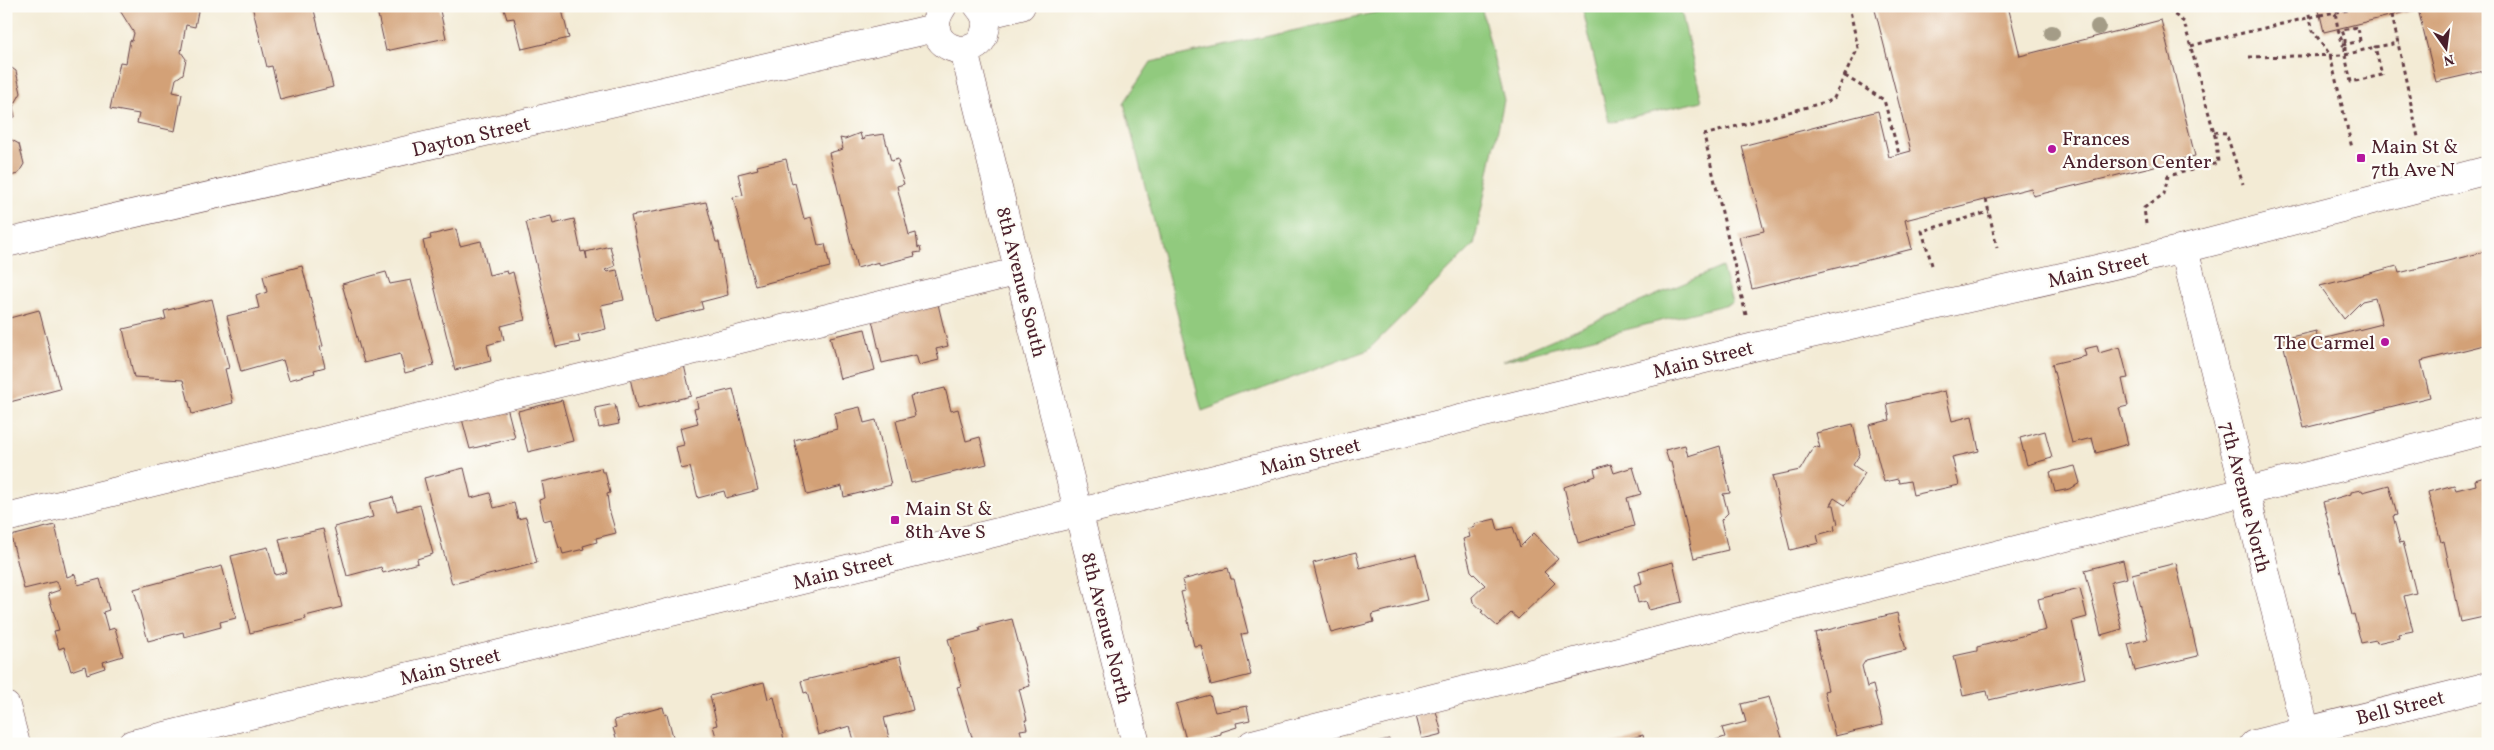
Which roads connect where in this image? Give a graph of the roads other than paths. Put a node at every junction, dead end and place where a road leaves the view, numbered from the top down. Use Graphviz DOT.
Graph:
graph roads {
  1 [pos="1021,6"];
  2 [pos="982,11"];
  3 [pos="939,17"];
  4 [pos="964,50"];
  5 [pos="2488,170"];
  6 [pos="6,244"];
  7 [pos="2184,249"];
  8 [pos="1020,271"];
  9 [pos="2488,430"];
  10 [pos="2245,491"];
  11 [pos="1079,513"];
  12 [pos="6,518"];
  13 [pos="2488,686"];
  14 [pos="6,706"];
  15 [pos="2307,737"];
  16 [pos="16,744"];
  17 [pos="132,744"];
  18 [pos="1136,744"];
  19 [pos="1252,744"];
  20 [pos="2254,744"];
  1 -- 2 [label="street"];
  2 -- 4 [label="street"];
  3 -- 4 [label="street"];
  3 -- 6 [label="street, Dayton Street"];
  4 -- 8 [label="street, 8th Avenue South"];
  5 -- 7 [label="street, Main Street"];
  7 -- 10 [label="street, 7th Avenue North"];
  7 -- 11 [label="street, Main Street"];
  8 -- 11 [label="street, 8th Avenue South"];
  8 -- 12 [label="street"];
  9 -- 10 [label="street"];
  10 -- 15 [label="street, 7th Avenue North"];
  10 -- 19 [label="street"];
  11 -- 17 [label="street, Main Street"];
  11 -- 18 [label="street, 8th Avenue North"];
  13 -- 15 [label="street, Bell Street"];
  14 -- 16 [label="street"];
  15 -- 20 [label="street, Bell Street"];
}
